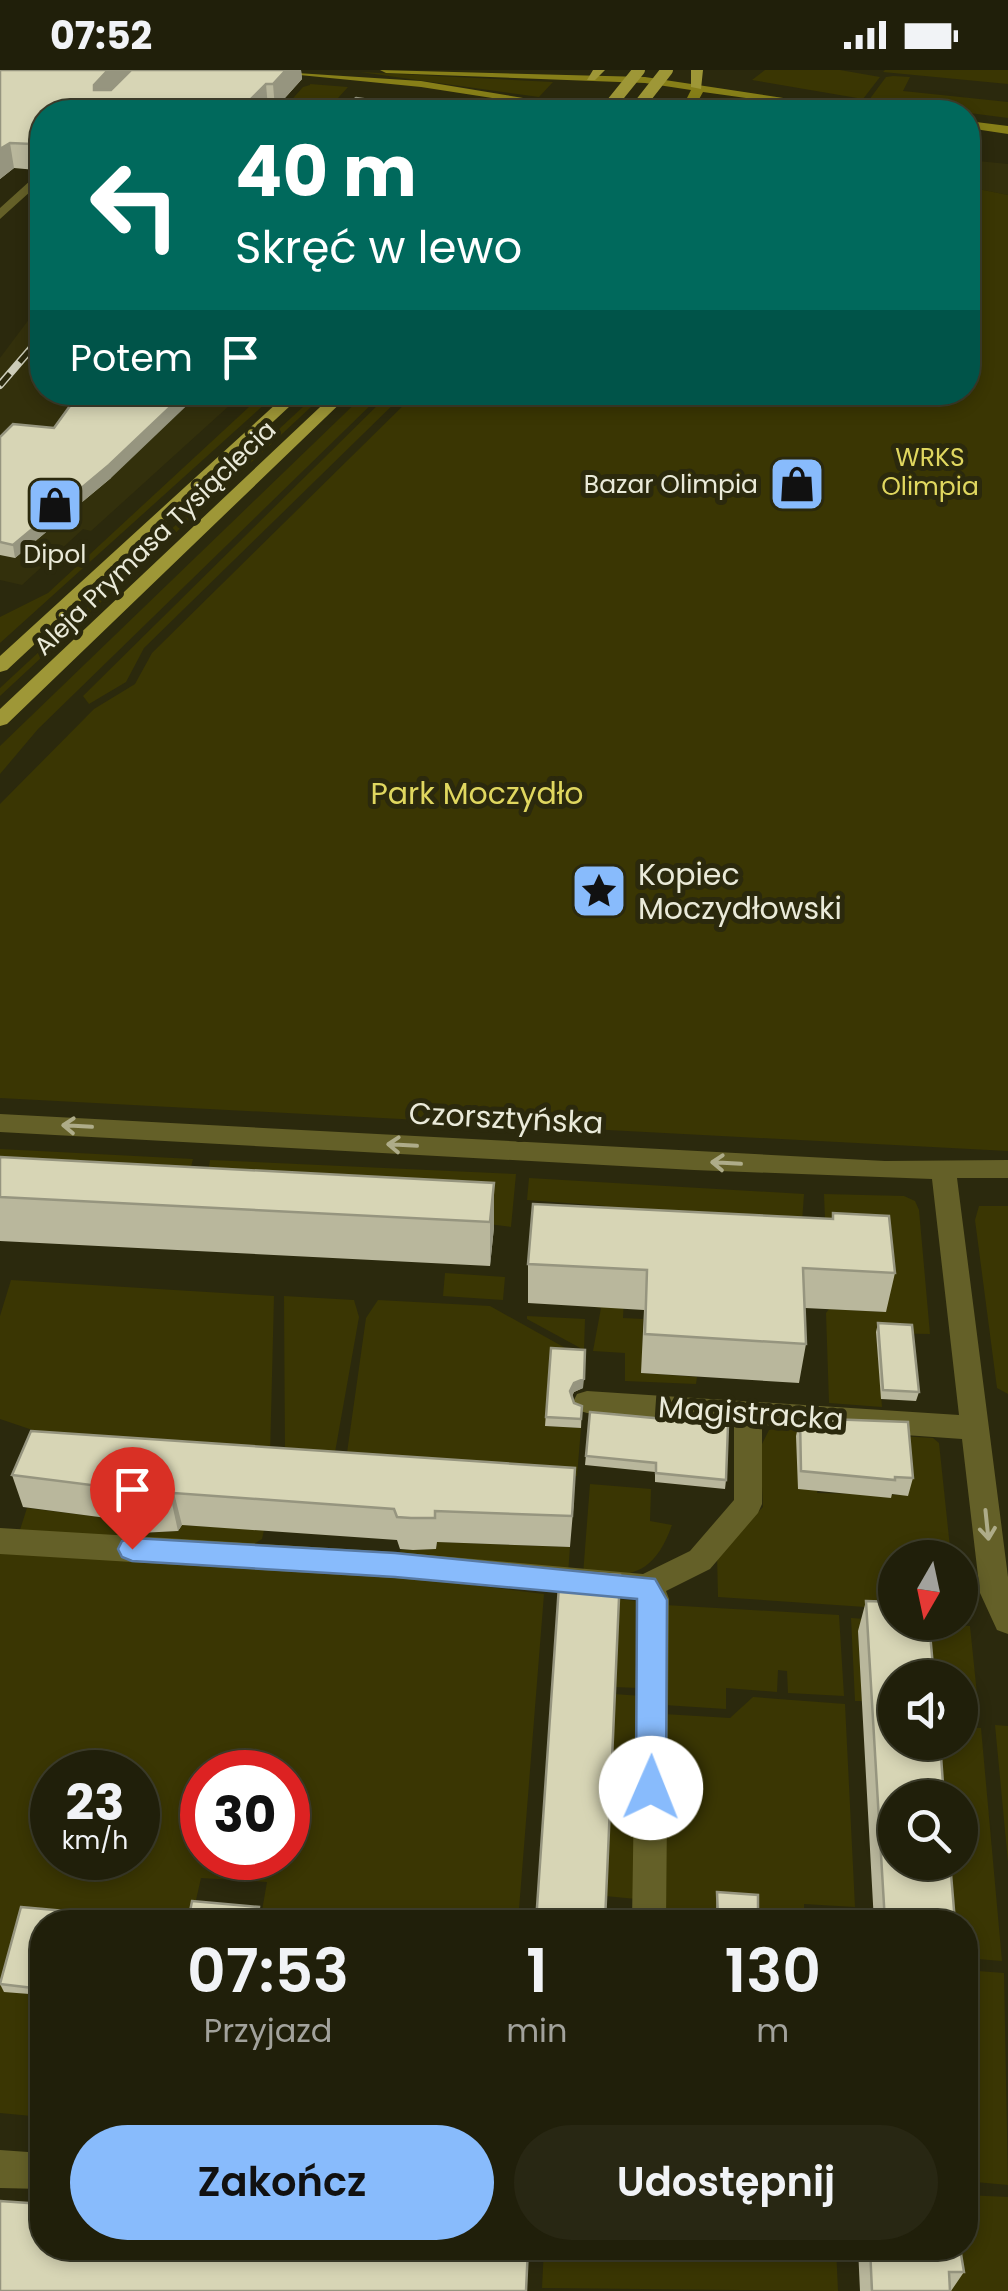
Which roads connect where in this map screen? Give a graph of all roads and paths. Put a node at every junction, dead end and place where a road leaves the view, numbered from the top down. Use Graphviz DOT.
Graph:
graph roads {
  1 [pos="255,70"];
  2 [pos="386,70"];
  3 [pos="639,70"];
  4 [pos="666,70"];
  5 [pos="697,70"];
  6 [pos="595,74"];
  7 [pos="697,87"];
  8 [pos="510,100"];
  9 [pos="574,100"];
  10 [pos="614,100"];
  11 [pos="643,100"];
  12 [pos="695,100"];
  13 [pos="786,100"];
  14 [pos="980,126"];
  15 [pos="1008,130"];
  16 [pos="30,183"];
  17 [pos="6,202"];
  18 [pos="0,215"];
  19 [pos="284,405"];
  20 [pos="331,405"];
  21 [pos="0,666"];
  22 [pos="0,720"];
  23 [pos="0,1122"];
  24 [pos="944,1167"];
  25 [pos="1008,1170"];
  26 [pos="587,1402"];
  27 [pos="748,1414"];
  28 [pos="975,1428"];
  29 [pos="0,1541"];
  30 [pos="645,1588"];
  31 [pos="1008,1620"];
  32 [pos="648,1910"];
  33 [pos="0,2169"];
  34 [pos="30,2171"];
  1 -- 8 [label="main road"];
  2 -- 6 [label="main road"];
  3 -- 10 [label="main road, bridge"];
  4 -- 11 [label="main road, bridge"];
  5 -- 7 [label="main road"];
  6 -- 7 [label="main road"];
  6 -- 9 [label="main road"];
  7 -- 12 [label="main road"];
  7 -- 13 [label="main road"];
  14 -- 15 [label="main road"];
  16 -- 17 [label="street"];
  17 -- 18 [label="street"];
  19 -- 21 [label="main road, Aleja Prymasa Tysiąclecia"];
  20 -- 22 [label="main road, Aleja Prymasa Tysiąclecia"];
  24 -- 23 [label="street, Czorsztyńska, one-way"];
  24 -- 25 [label="street, Czorsztyńska"];
  24 -- 28 [label="street"];
  26 -- 27 [label="street, Magistracka"];
  27 -- 28 [label="street, Magistracka"];
  27 -- 30 [label="street"];
  28 -- 31 [label="street, one-way"];
  29 -- 30 [label="street"];
  30 -- 32 [label="street"];
  33 -- 34 [label="street"];
}
